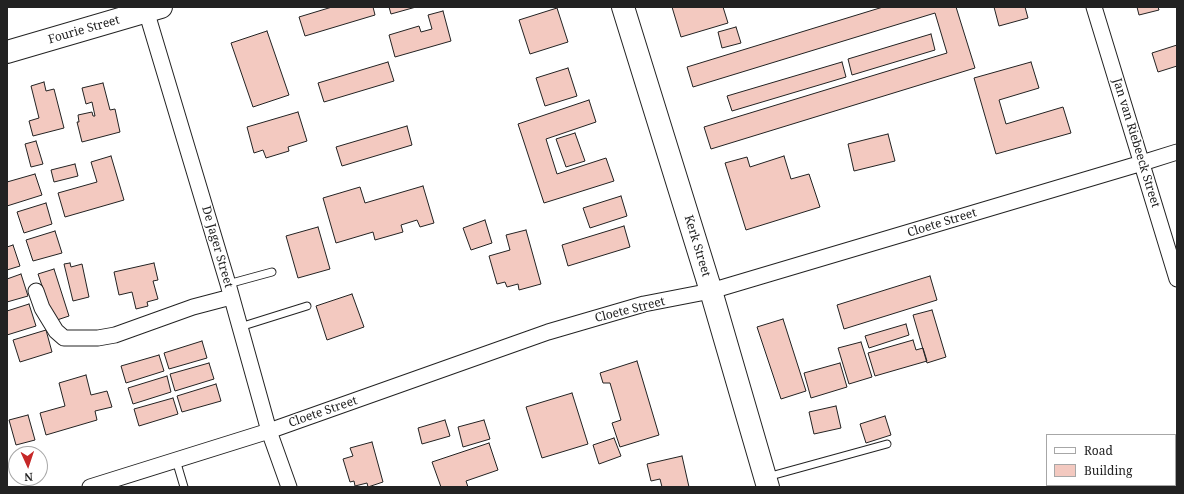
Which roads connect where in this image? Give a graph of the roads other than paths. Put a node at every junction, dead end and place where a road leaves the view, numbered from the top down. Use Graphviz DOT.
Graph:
graph roads {
  1 [pos="623,7"];
  2 [pos="1094,7"];
  3 [pos="151,9"];
  4 [pos="7,52"];
  5 [pos="1177,152"];
  6 [pos="1142,163"];
  7 [pos="272,272"];
  8 [pos="1177,279"];
  9 [pos="36,291"];
  10 [pos="230,291"];
  11 [pos="711,292"];
  12 [pos="307,306"];
  13 [pos="240,327"];
  14 [pos="269,431"];
  15 [pos="887,444"];
  16 [pos="176,460"];
  17 [pos="767,482"];
  18 [pos="90,487"];
  19 [pos="184,487"];
  20 [pos="288,487"];
  1 -- 11 [label="highway, Kerk Street"];
  2 -- 6 [label="street, Jan van Riebeeck Street"];
  3 -- 4 [label="highway, Fourie Street"];
  3 -- 10 [label="street, De Jager Street"];
  5 -- 6 [label="street, Cloete Street"];
  6 -- 8 [label="street, Jan van Riebeeck Street"];
  6 -- 11 [label="street, Cloete Street"];
  7 -- 10 [label="lane"];
  9 -- 10 [label="street"];
  10 -- 13 [label="street, De Jager Street"];
  11 -- 14 [label="street, Cloete Street"];
  11 -- 17 [label="highway, Kerk Street"];
  12 -- 13 [label="lane"];
  13 -- 14 [label="street, De Jager Street"];
  14 -- 16 [label="street, Cloete Street"];
  14 -- 20 [label="street, De Jager Street"];
  15 -- 17 [label="lane"];
  16 -- 18 [label="street, Cloete Street"];
  16 -- 19 [label="lane"];
}
